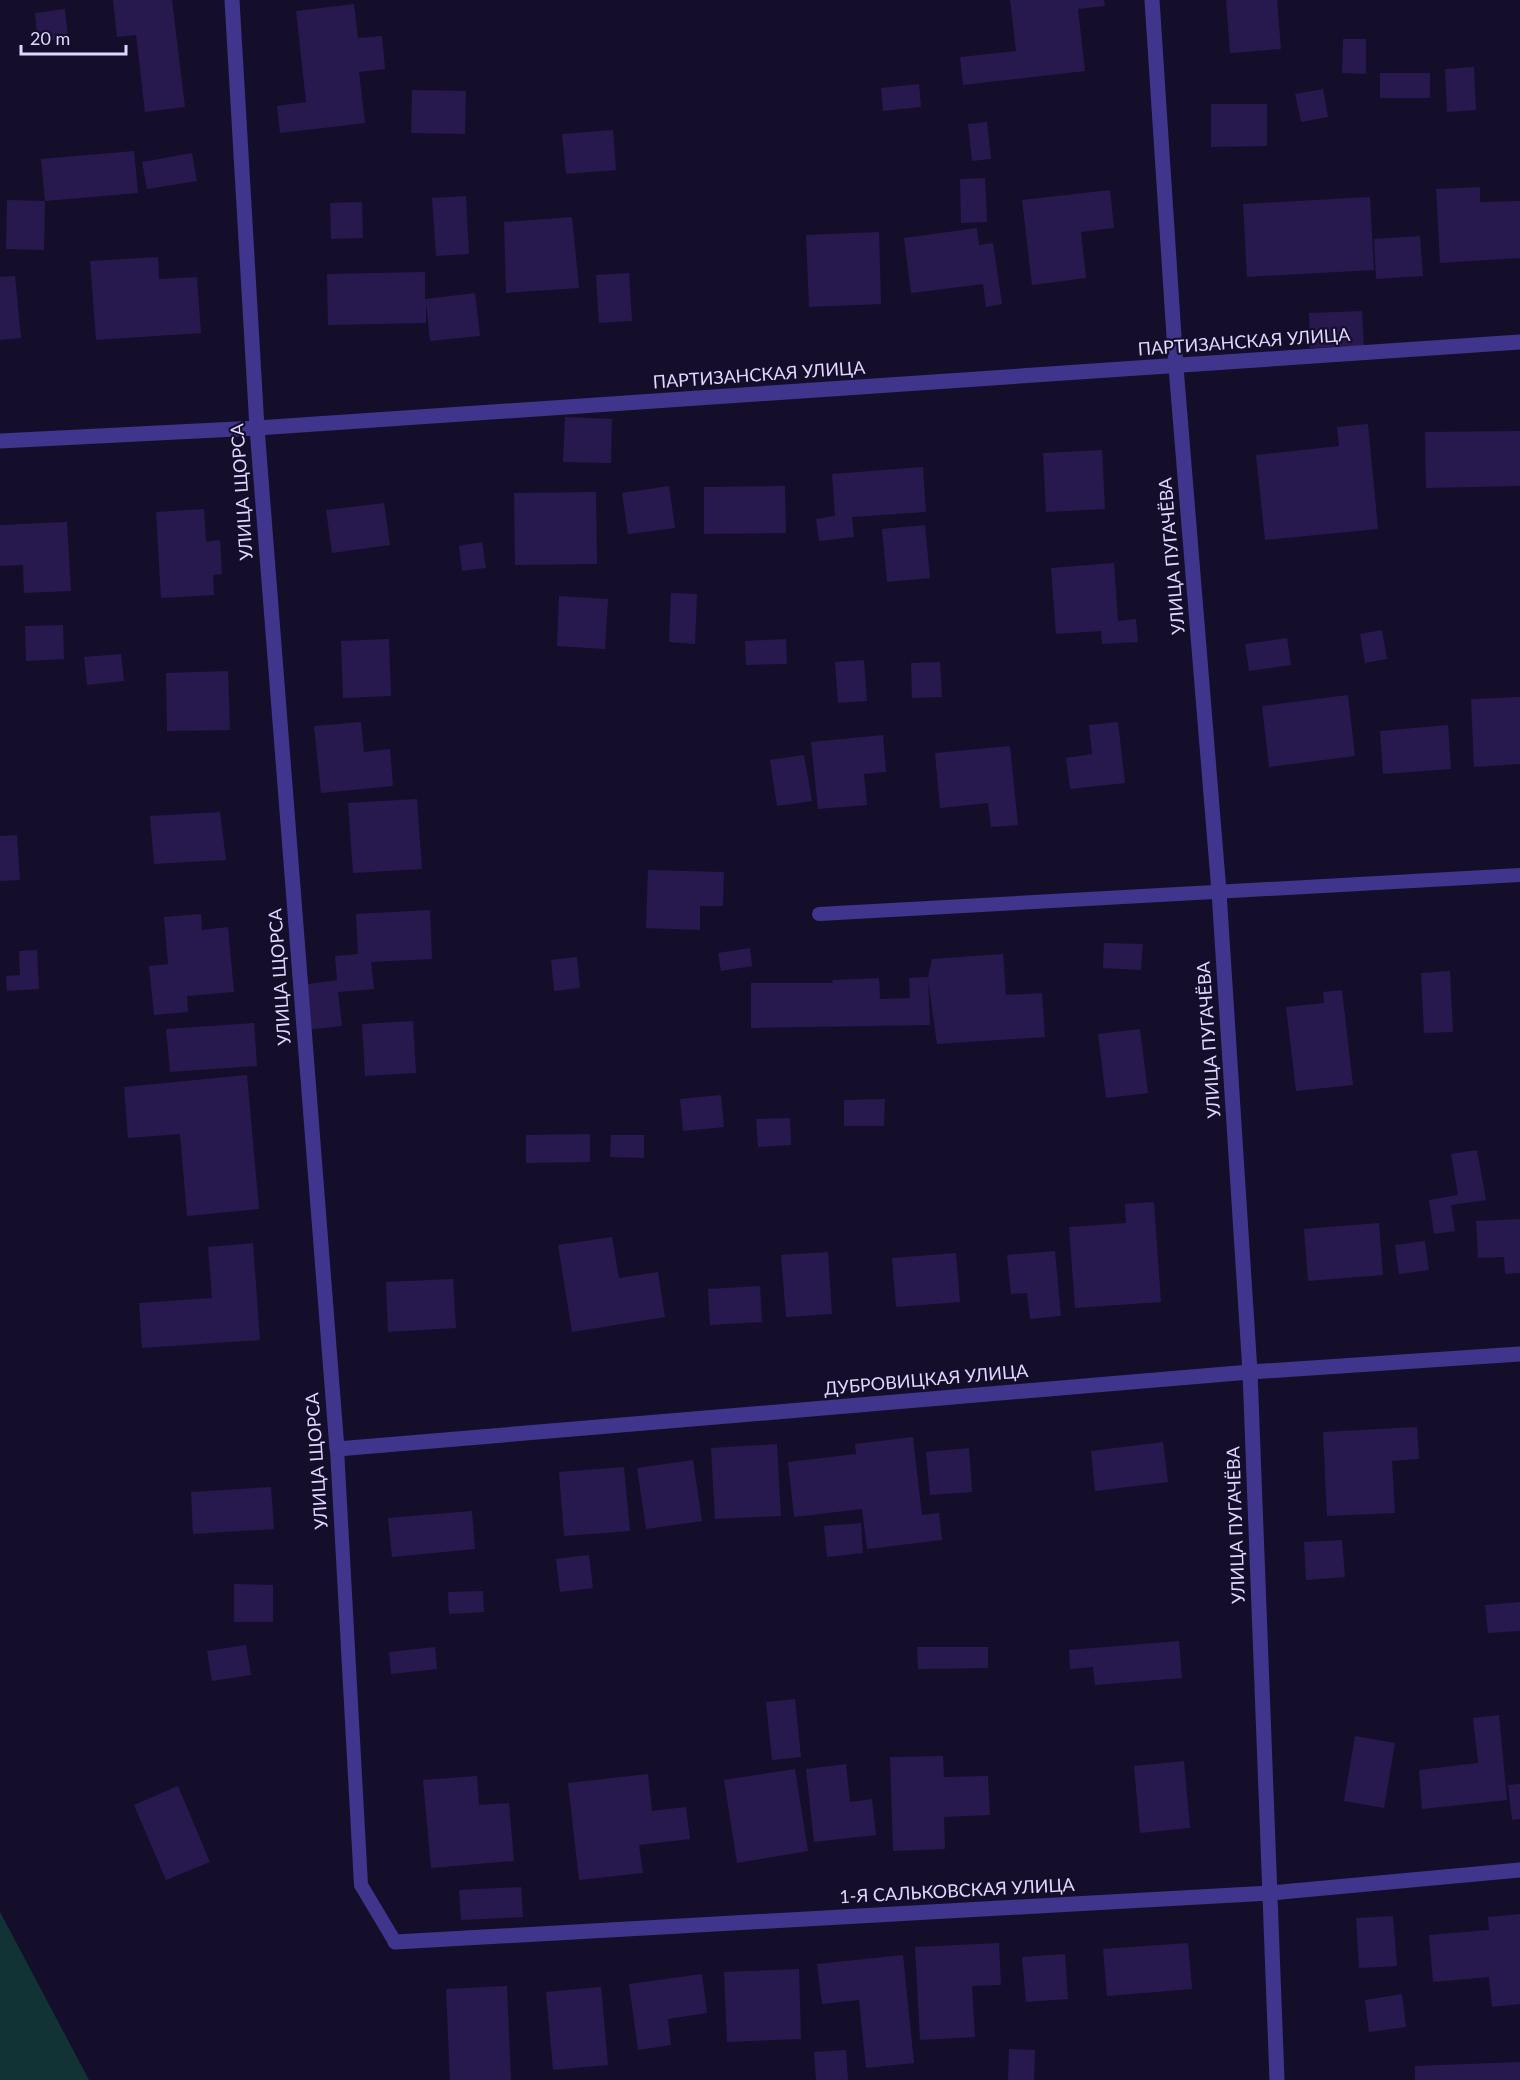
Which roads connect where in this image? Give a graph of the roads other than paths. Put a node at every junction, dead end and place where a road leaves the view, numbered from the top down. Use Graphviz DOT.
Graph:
graph roads {
  1 [pos="232,0"];
  2 [pos="1152,0"];
  3 [pos="1520,342"];
  4 [pos="1176,367"];
  5 [pos="257,428"];
  6 [pos="0,441"];
  7 [pos="1520,874"];
  8 [pos="1219,892"];
  9 [pos="819,914"];
  10 [pos="1520,1354"];
  11 [pos="1250,1372"];
  12 [pos="337,1449"];
  13 [pos="1520,1870"];
  14 [pos="1270,1893"];
  15 [pos="395,1942"];
  16 [pos="1277,2080"];
  1 -- 5 [label="street, УЛИЦА ЩОРСА"];
  2 -- 4 [label="street, УЛИЦА ПУГАЧЁВА"];
  3 -- 4 [label="street, ПАРТИЗАНСКАЯ УЛИЦА"];
  4 -- 5 [label="street, ПАРТИЗАНСКАЯ УЛИЦА"];
  4 -- 8 [label="street, УЛИЦА ПУГАЧЁВА"];
  5 -- 6 [label="street, ПАРТИЗАНСКАЯ УЛИЦА"];
  5 -- 12 [label="street, УЛИЦА ЩОРСА"];
  7 -- 8 [label="lane"];
  8 -- 9 [label="lane"];
  8 -- 11 [label="street, УЛИЦА ПУГАЧЁВА"];
  10 -- 11 [label="street, ДУБРОВИЦКАЯ УЛИЦА"];
  11 -- 12 [label="street, ДУБРОВИЦКАЯ УЛИЦА"];
  11 -- 14 [label="street, УЛИЦА ПУГАЧЁВА"];
  12 -- 15 [label="lane, УЛИЦА ЩОРСА"];
  13 -- 14 [label="street, 1-Я САЛЬКОВСКАЯ УЛИЦА"];
  14 -- 15 [label="street, 1-Я САЛЬКОВСКАЯ УЛИЦА"];
  14 -- 16 [label="street, УЛИЦА ПУГАЧЁВА"];
}
